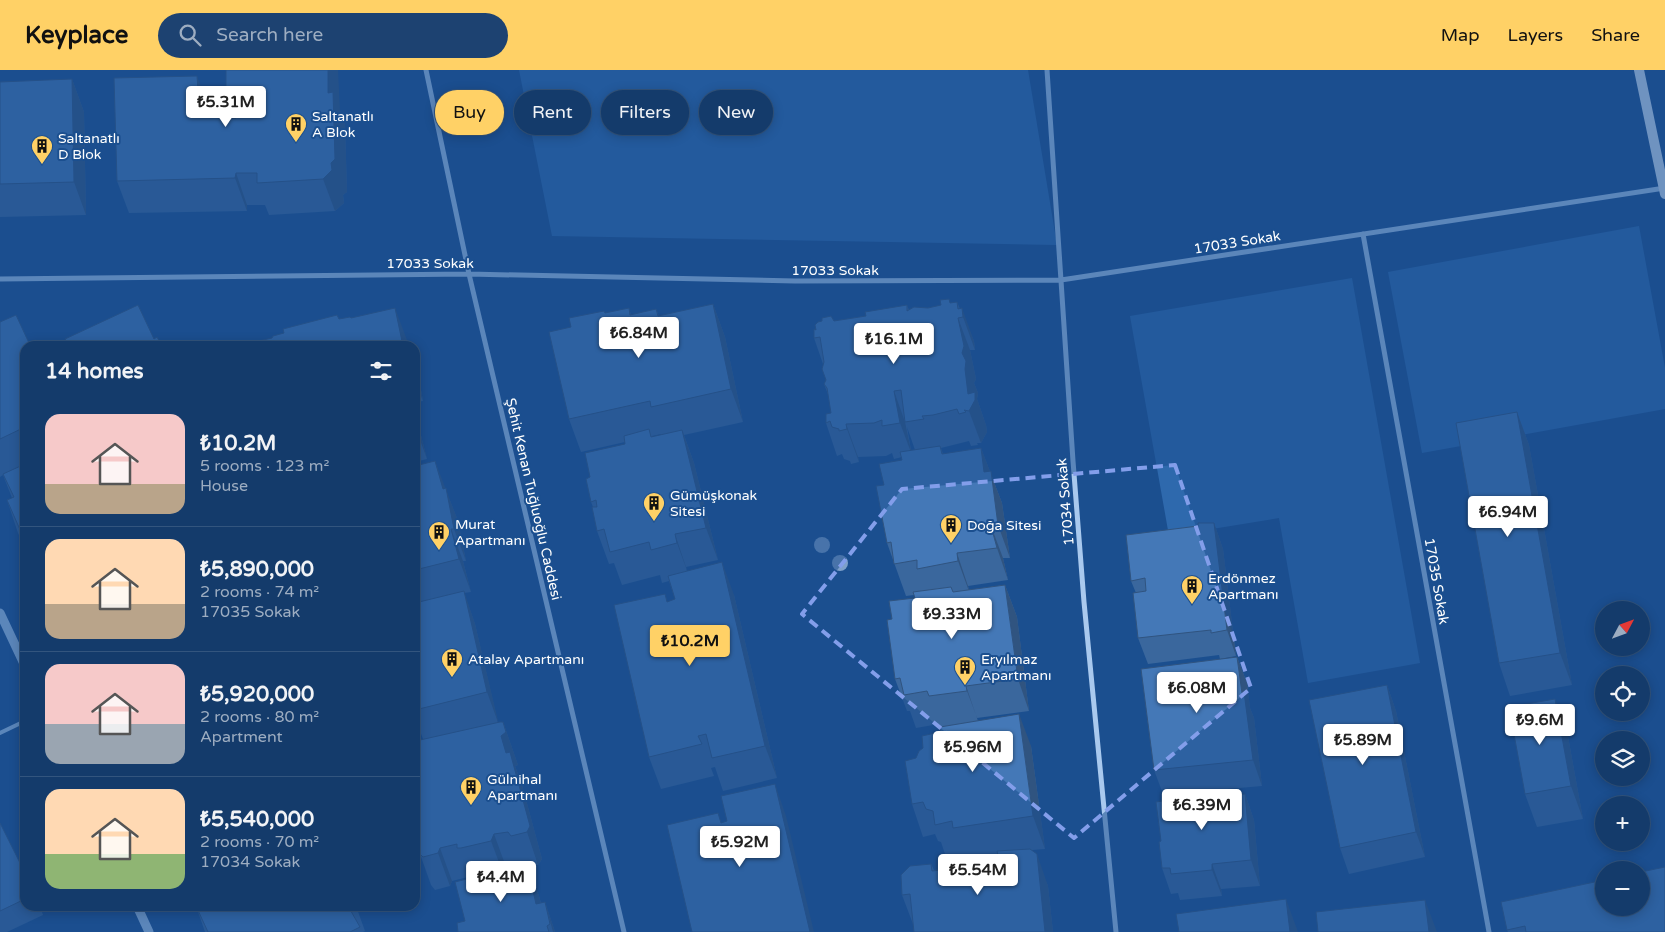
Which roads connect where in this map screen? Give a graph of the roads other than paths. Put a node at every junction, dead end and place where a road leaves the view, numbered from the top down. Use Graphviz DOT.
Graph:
graph roads {
  1 [pos="426,70"];
  2 [pos="1047,70"];
  3 [pos="1639,70"];
  4 [pos="1665,190"];
  5 [pos="1364,234"];
  6 [pos="469,274"];
  7 [pos="0,278"];
  8 [pos="1061,280"];
  9 [pos="0,613"];
  10 [pos="20,655"];
  11 [pos="20,723"];
  12 [pos="0,733"];
  13 [pos="139,911"];
  14 [pos="149,932"];
  15 [pos="624,932"];
  16 [pos="1116,932"];
  17 [pos="1488,932"];
  1 -- 6 [label="street, Şehit Kenan Tuğluoğlu Caddesi"];
  2 -- 8 [label="street, 17034 Sokak"];
  3 -- 4 [label="main road"];
  4 -- 5 [label="street, 17033 Sokak"];
  5 -- 8 [label="street, 17033 Sokak"];
  5 -- 17 [label="street, 17035 Sokak"];
  6 -- 7 [label="street, 17033 Sokak"];
  6 -- 8 [label="street, 17033 Sokak"];
  6 -- 15 [label="street, Şehit Kenan Tuğluoğlu Caddesi"];
  8 -- 16 [label="street, 17034 Sokak"];
  9 -- 10 [label="street"];
  11 -- 12 [label="lane"];
  13 -- 14 [label="street"];
}
